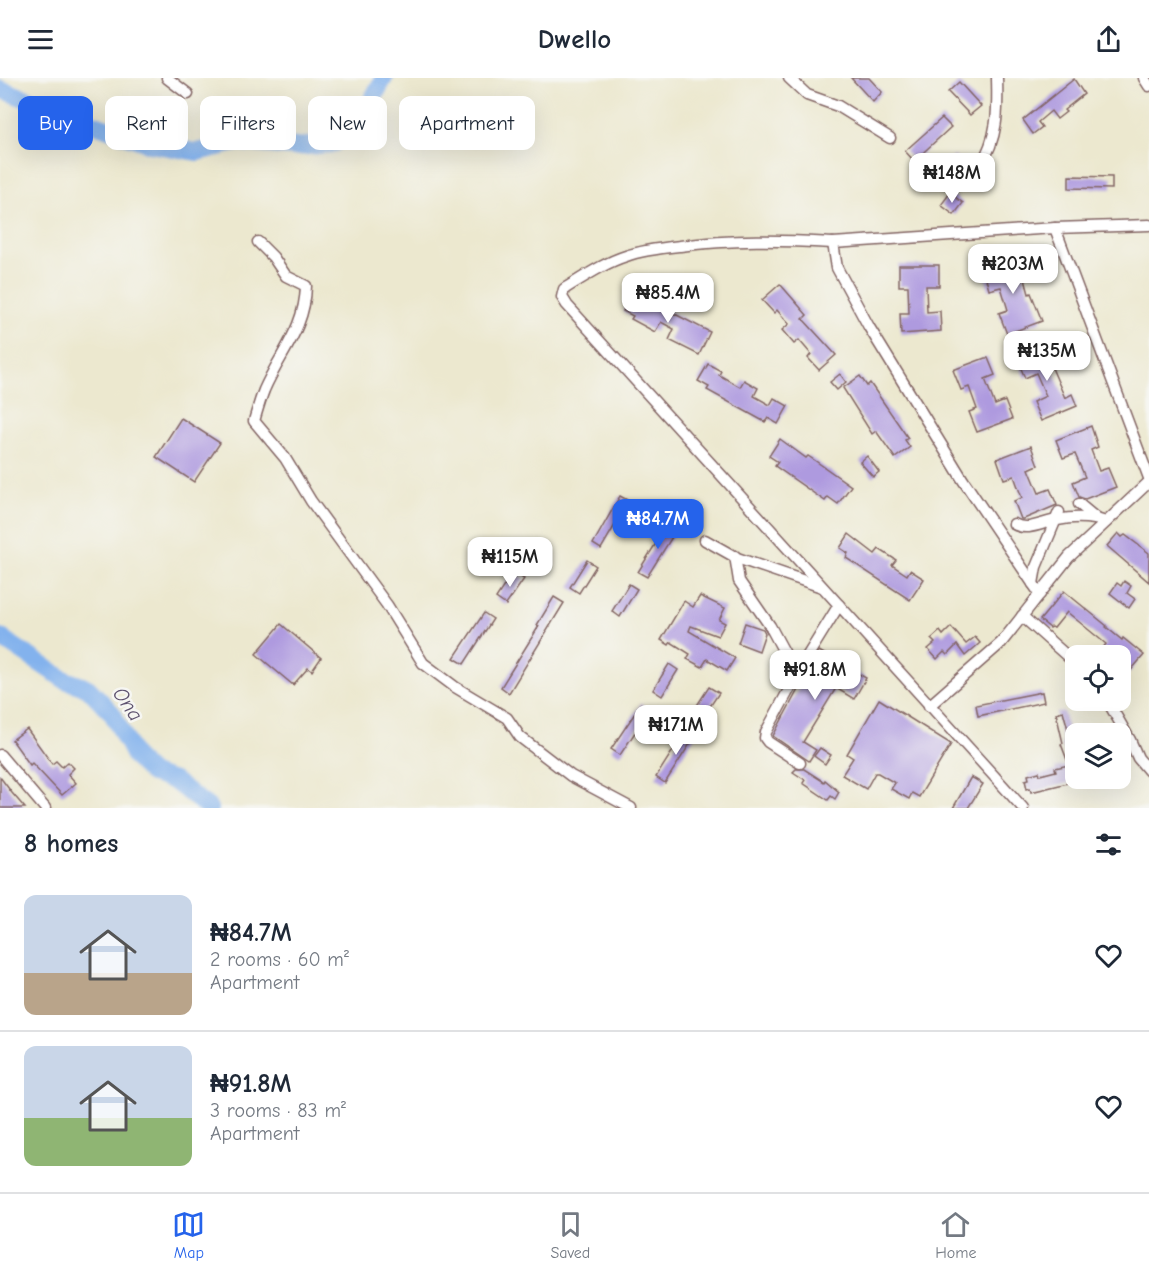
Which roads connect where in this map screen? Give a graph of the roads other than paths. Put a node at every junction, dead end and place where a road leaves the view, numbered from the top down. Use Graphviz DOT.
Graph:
graph roads {
  1 [pos="167,78"];
  2 [pos="789,78"];
  3 [pos="997,78"];
  4 [pos="1144,78"];
  5 [pos="1149,86"];
  6 [pos="188,94"];
  7 [pos="890,138"];
  8 [pos="980,166"];
  9 [pos="1149,225"];
  10 [pos="1055,228"];
  11 [pos="258,242"];
  12 [pos="833,243"];
  13 [pos="1149,480"];
  14 [pos="1079,504"];
  15 [pos="1057,516"];
  16 [pos="1101,521"];
  17 [pos="1014,524"];
  18 [pos="705,540"];
  19 [pos="735,556"];
  20 [pos="1033,584"];
  21 [pos="822,587"];
  22 [pos="1040,594"];
  23 [pos="838,605"];
  24 [pos="1022,616"];
  25 [pos="1065,654"];
  26 [pos="797,676"];
  27 [pos="929,706"];
  28 [pos="1113,711"];
  29 [pos="0,756"];
  30 [pos="800,763"];
  31 [pos="1149,771"];
  32 [pos="45,808"];
  33 [pos="631,808"];
  34 [pos="1023,808"];
  1 -- 6 [label="street"];
  2 -- 7 [label="street"];
  3 -- 8 [label="street"];
  4 -- 5 [label="street"];
  9 -- 10 [label="street"];
  10 -- 12 [label="street"];
  10 -- 13 [label="street"];
  11 -- 33 [label="street"];
  12 -- 20 [label="street"];
  12 -- 21 [label="street"];
  13 -- 16 [label="street"];
  14 -- 16 [label="street"];
  15 -- 16 [label="street"];
  15 -- 17 [label="street"];
  15 -- 20 [label="street"];
  16 -- 22 [label="street"];
  18 -- 19 [label="street"];
  19 -- 21 [label="street"];
  19 -- 26 [label="street"];
  20 -- 22 [label="street"];
  21 -- 23 [label="street"];
  22 -- 24 [label="street"];
  23 -- 26 [label="street"];
  23 -- 27 [label="street"];
  24 -- 25 [label="street"];
  24 -- 27 [label="street"];
  26 -- 30 [label="street"];
  27 -- 34 [label="street"];
  28 -- 31 [label="street"];
  29 -- 32 [label="street"];
}
